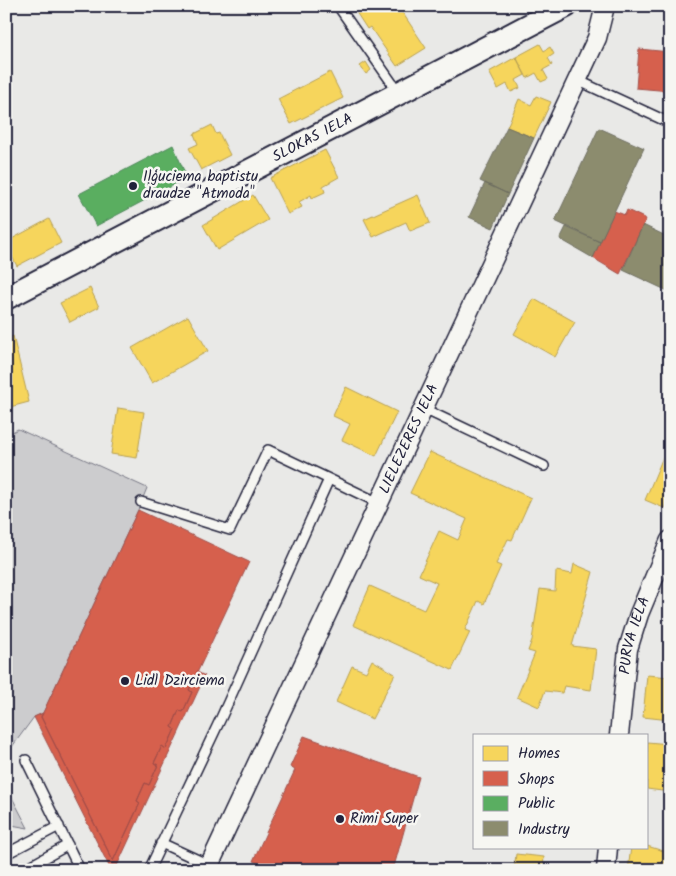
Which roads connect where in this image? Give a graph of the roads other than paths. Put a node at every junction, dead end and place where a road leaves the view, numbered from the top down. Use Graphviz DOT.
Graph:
graph roads {
  1 [pos="338,6"];
  2 [pos="566,6"];
  3 [pos="605,6"];
  4 [pos="577,80"];
  5 [pos="399,94"];
  6 [pos="670,124"];
  7 [pos="6,298"];
  8 [pos="424,409"];
  9 [pos="544,466"];
  10 [pos="329,479"];
  11 [pos="141,502"];
  12 [pos="379,503"];
  13 [pos="670,540"];
  14 [pos="619,734"];
  15 [pos="26,760"];
  16 [pos="59,826"];
  17 [pos="161,843"];
  18 [pos="68,845"];
  19 [pos="608,848"];
  20 [pos="6,854"];
  21 [pos="208,868"];
  22 [pos="24,870"];
  23 [pos="80,870"];
  24 [pos="149,870"];
  25 [pos="606,870"];
  1 -- 5 [label="lane"];
  2 -- 5 [label="street, SLOKAS IELA"];
  3 -- 4 [label="street, LIELEZERES IELA"];
  4 -- 6 [label="lane"];
  4 -- 8 [label="street, LIELEZERES IELA"];
  5 -- 7 [label="street, SLOKAS IELA"];
  8 -- 9 [label="lane"];
  8 -- 12 [label="street, LIELEZERES IELA"];
  10 -- 11 [label="lane"];
  10 -- 12 [label="lane"];
  10 -- 17 [label="lane"];
  12 -- 21 [label="street, LIELEZERES IELA"];
  13 -- 14 [label="street, PURVA IELA"];
  15 -- 16 [label="lane"];
  16 -- 18 [label="lane"];
  16 -- 20 [label="lane"];
  17 -- 21 [label="lane"];
  17 -- 24 [label="lane"];
  18 -- 22 [label="lane"];
  18 -- 23 [label="lane"];
  19 -- 25 [label="street"];
}
